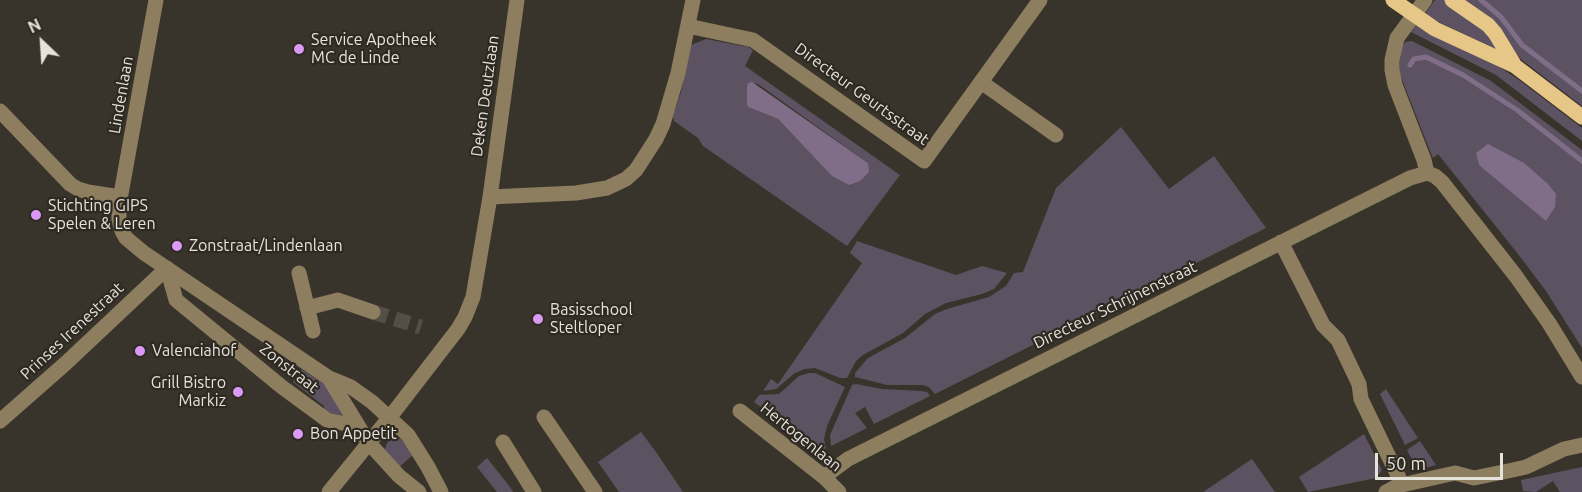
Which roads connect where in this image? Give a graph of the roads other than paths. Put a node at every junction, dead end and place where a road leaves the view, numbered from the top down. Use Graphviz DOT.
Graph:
graph roads {
  1 [pos="156,0"];
  2 [pos="517,0"];
  3 [pos="693,0"];
  4 [pos="1040,0"];
  5 [pos="1393,0"];
  6 [pos="1425,0"];
  7 [pos="1452,0"];
  8 [pos="1413,14"];
  9 [pos="688,26"];
  10 [pos="1515,66"];
  11 [pos="981,82"];
  12 [pos="0,111"];
  13 [pos="1582,117"];
  14 [pos="1056,135"];
  15 [pos="1427,173"];
  16 [pos="490,196"];
  17 [pos="120,197"];
  18 [pos="1281,242"];
  19 [pos="167,268"];
  20 [pos="299,273"];
  21 [pos="307,308"];
  22 [pos="373,312"];
  23 [pos="313,331"];
  24 [pos="1582,377"];
  25 [pos="330,378"];
  26 [pos="740,411"];
  27 [pos="390,417"];
  28 [pos="544,417"];
  29 [pos="0,421"];
  30 [pos="357,426"];
  31 [pos="368,442"];
  32 [pos="503,442"];
  33 [pos="1582,445"];
  34 [pos="824,477"];
  35 [pos="1402,484"];
  36 [pos="329,492"];
  37 [pos="419,492"];
  38 [pos="441,492"];
  39 [pos="534,492"];
  40 [pos="595,492"];
  41 [pos="839,492"];
  42 [pos="1386,492"];
  1 -- 17 [label="street, Lindenlaan"];
  2 -- 16 [label="street, Deken Deutzlaan"];
  3 -- 9 [label="street"];
  4 -- 11 [label="street, Directeur Geurtsstraat"];
  5 -- 8 [label="main road"];
  6 -- 8 [label="street"];
  7 -- 10 [label="main road"];
  8 -- 10 [label="main road"];
  8 -- 15 [label="street"];
  9 -- 11 [label="street, Directeur Geurtsstraat"];
  9 -- 16 [label="street"];
  10 -- 13 [label="main road"];
  11 -- 14 [label="street"];
  12 -- 17 [label="street"];
  15 -- 18 [label="street, Directeur Schrijnenstraat"];
  15 -- 24 [label="street"];
  16 -- 27 [label="street, Deken Deutzlaan"];
  17 -- 19 [label="street, Zonstraat"];
  18 -- 34 [label="street, Directeur Schrijnenstraat"];
  18 -- 35 [label="street"];
  19 -- 25 [label="street, Zonstraat"];
  19 -- 29 [label="street, Prinses Irenestraat"];
  19 -- 30 [label="street, Zonstraat"];
  20 -- 21 [label="street"];
  21 -- 22 [label="street"];
  21 -- 23 [label="street"];
  25 -- 27 [label="street, Zonstraat"];
  25 -- 30 [label="street, Zonstraat"];
  26 -- 34 [label="street, Hertogenlaan"];
  27 -- 31 [label="street"];
  27 -- 38 [label="street, Zonstraat"];
  28 -- 40 [label="street"];
  30 -- 31 [label="street, Zonstraat"];
  31 -- 36 [label="street"];
  31 -- 37 [label="street, Zonstraat"];
  32 -- 39 [label="street"];
  33 -- 35 [label="street"];
  34 -- 41 [label="street, Hertogenlaan"];
  35 -- 42 [label="street"];
}
